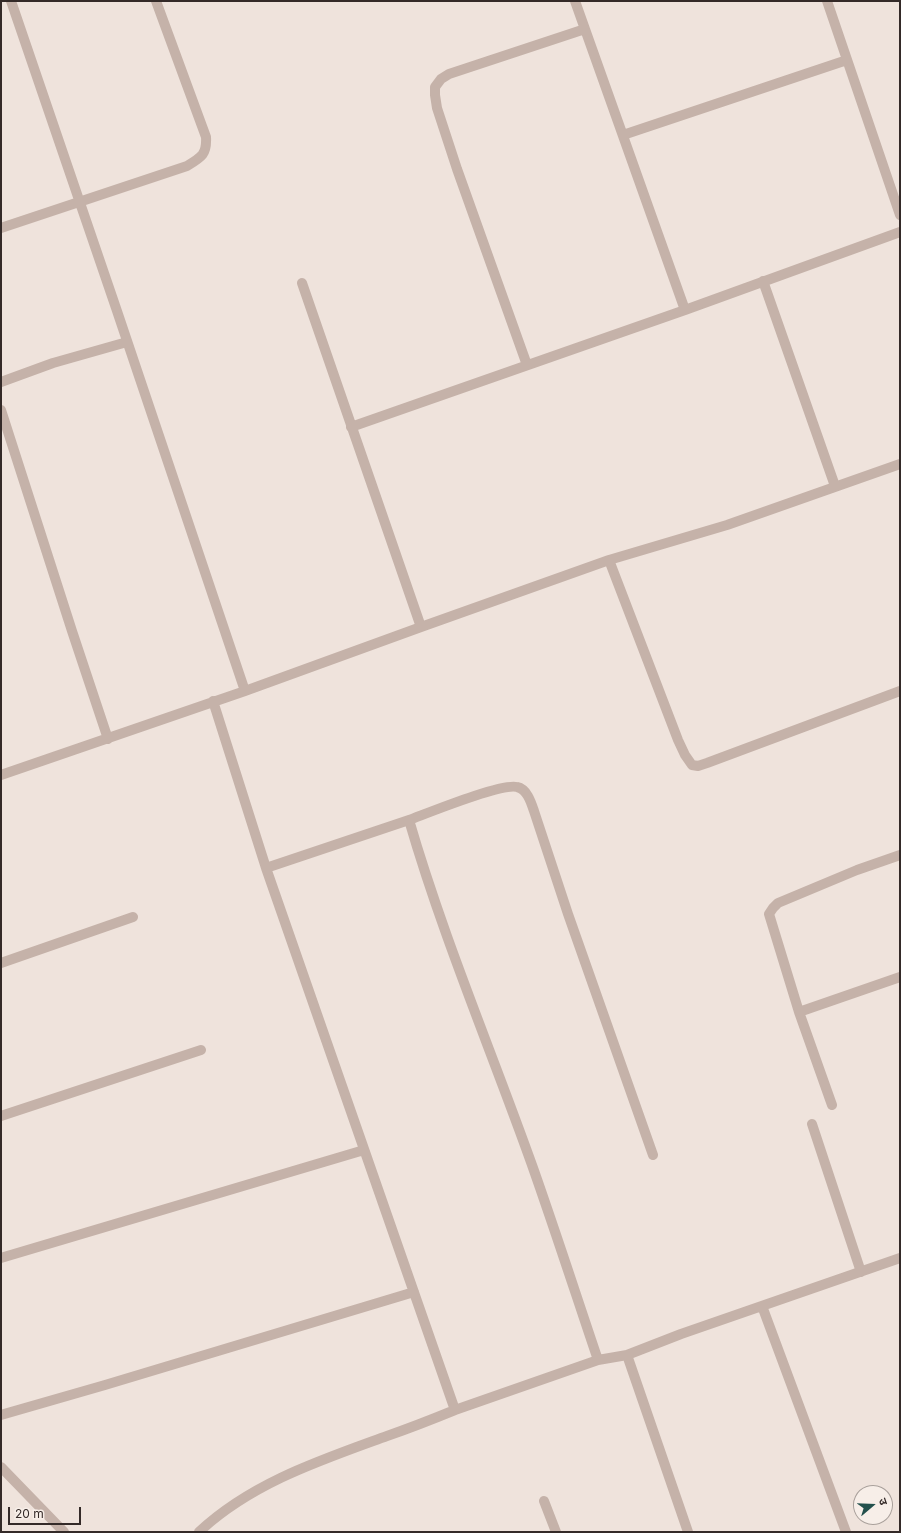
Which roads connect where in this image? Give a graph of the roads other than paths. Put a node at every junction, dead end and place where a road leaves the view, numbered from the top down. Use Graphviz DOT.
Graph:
graph roads {
  1 [pos="11,1"];
  2 [pos="156,1"];
  3 [pos="576,1"];
  4 [pos="827,1"];
  5 [pos="585,29"];
  6 [pos="847,60"];
  7 [pos="623,135"];
  8 [pos="80,201"];
  9 [pos="900,215"];
  10 [pos="1,228"];
  11 [pos="900,232"];
  12 [pos="763,281"];
  13 [pos="302,283"];
  14 [pos="685,310"];
  15 [pos="127,342"];
  16 [pos="527,365"];
  17 [pos="1,382"];
  18 [pos="1,410"];
  19 [pos="351,427"];
  20 [pos="900,464"];
  21 [pos="835,486"];
  22 [pos="609,560"];
  23 [pos="421,627"];
  24 [pos="245,691"];
  25 [pos="900,692"];
  26 [pos="213,701"];
  27 [pos="108,739"];
  28 [pos="1,775"];
  29 [pos="409,820"];
  30 [pos="900,855"];
  31 [pos="266,868"];
  32 [pos="133,917"];
  33 [pos="1,963"];
  34 [pos="900,976"];
  35 [pos="799,1012"];
  36 [pos="201,1050"];
  37 [pos="832,1105"];
  38 [pos="1,1116"];
  39 [pos="812,1124"];
  40 [pos="364,1150"];
  41 [pos="653,1154"];
  42 [pos="1,1258"];
  43 [pos="900,1258"];
  44 [pos="861,1272"];
  45 [pos="414,1292"];
  46 [pos="762,1306"];
  47 [pos="627,1355"];
  48 [pos="598,1360"];
  49 [pos="455,1410"];
  50 [pos="1,1415"];
  51 [pos="1,1467"];
  52 [pos="544,1501"];
  53 [pos="64,1532"];
  54 [pos="199,1532"];
  55 [pos="556,1532"];
  56 [pos="688,1532"];
  57 [pos="846,1532"];
  1 -- 8 [label="street"];
  2 -- 8 [label="street"];
  3 -- 5 [label="street"];
  4 -- 6 [label="street"];
  5 -- 7 [label="street"];
  5 -- 16 [label="street"];
  6 -- 7 [label="street"];
  6 -- 9 [label="street"];
  7 -- 14 [label="street"];
  8 -- 10 [label="street"];
  8 -- 15 [label="street"];
  11 -- 12 [label="street"];
  12 -- 14 [label="street"];
  12 -- 21 [label="street"];
  13 -- 19 [label="street"];
  14 -- 16 [label="street"];
  15 -- 17 [label="street"];
  15 -- 24 [label="street"];
  16 -- 19 [label="street"];
  18 -- 27 [label="street"];
  19 -- 23 [label="street"];
  20 -- 21 [label="street"];
  21 -- 22 [label="street"];
  22 -- 23 [label="street"];
  22 -- 25 [label="street"];
  23 -- 24 [label="street"];
  24 -- 26 [label="street"];
  26 -- 27 [label="street"];
  26 -- 31 [label="street"];
  27 -- 28 [label="street"];
  29 -- 31 [label="street"];
  29 -- 41 [label="street"];
  29 -- 48 [label="street"];
  30 -- 35 [label="street"];
  31 -- 40 [label="street"];
  32 -- 33 [label="street"];
  34 -- 35 [label="street"];
  35 -- 37 [label="street"];
  36 -- 38 [label="street"];
  39 -- 44 [label="street"];
  40 -- 42 [label="street"];
  40 -- 45 [label="street"];
  43 -- 44 [label="street"];
  44 -- 46 [label="street"];
  45 -- 49 [label="street"];
  45 -- 50 [label="street"];
  46 -- 47 [label="street"];
  46 -- 57 [label="street"];
  47 -- 48 [label="street"];
  47 -- 56 [label="street"];
  48 -- 49 [label="street"];
  49 -- 54 [label="street"];
  51 -- 53 [label="street"];
  52 -- 55 [label="street"];
}
